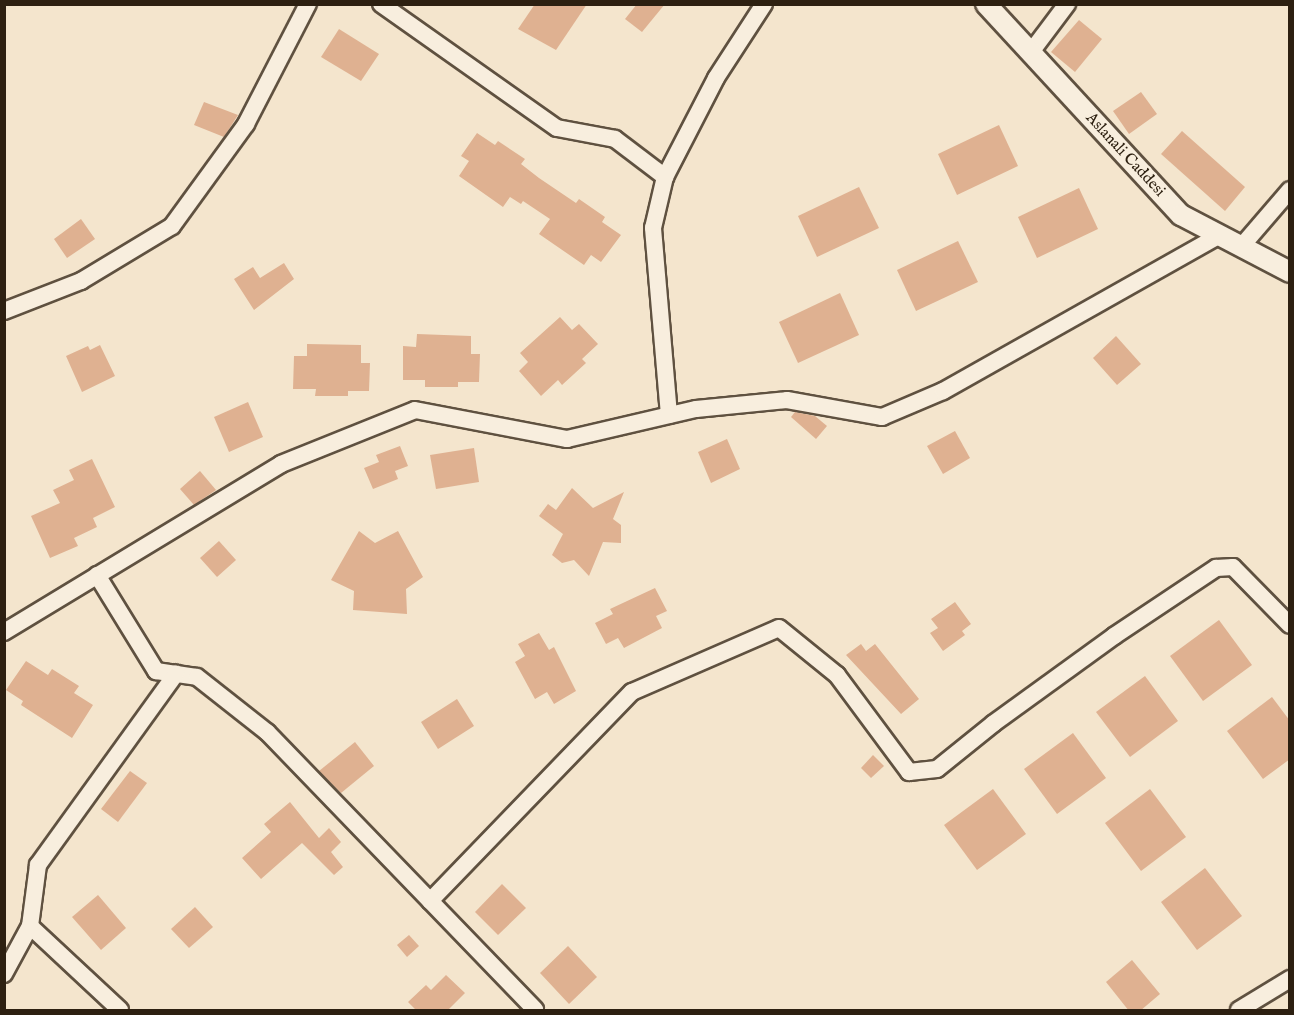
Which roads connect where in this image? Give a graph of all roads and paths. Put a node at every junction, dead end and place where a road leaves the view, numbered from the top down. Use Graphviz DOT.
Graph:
graph roads {
  1 [pos="308,4"];
  2 [pos="381,4"];
  3 [pos="764,4"];
  4 [pos="986,4"];
  5 [pos="1067,4"];
  6 [pos="1031,52"];
  7 [pos="665,177"];
  8 [pos="1290,190"];
  9 [pos="1216,237"];
  10 [pos="1241,247"];
  11 [pos="1290,272"];
  12 [pos="4,311"];
  13 [pos="669,415"];
  14 [pos="97,575"];
  15 [pos="1290,625"];
  16 [pos="4,632"];
  17 [pos="176,674"];
  18 [pos="430,901"];
  19 [pos="30,926"];
  20 [pos="4,974"];
  21 [pos="1290,979"];
  22 [pos="120,1011"];
  23 [pos="536,1011"];
  24 [pos="1239,1011"];
  1 -- 12 [label="street"];
  2 -- 7 [label="street"];
  3 -- 7 [label="street"];
  4 -- 6 [label="street, Aslanali Caddesi"];
  5 -- 6 [label="street"];
  6 -- 9 [label="street, Aslanali Caddesi"];
  7 -- 13 [label="street"];
  8 -- 10 [label="street"];
  9 -- 10 [label="street, Aslanali Caddesi"];
  9 -- 13 [label="street"];
  10 -- 11 [label="street, Aslanali Caddesi"];
  13 -- 14 [label="street"];
  14 -- 16 [label="street"];
  14 -- 17 [label="street"];
  15 -- 18 [label="street"];
  17 -- 18 [label="street"];
  17 -- 19 [label="street"];
  18 -- 23 [label="street"];
  19 -- 20 [label="street"];
  19 -- 22 [label="street"];
  21 -- 24 [label="street"];
}
